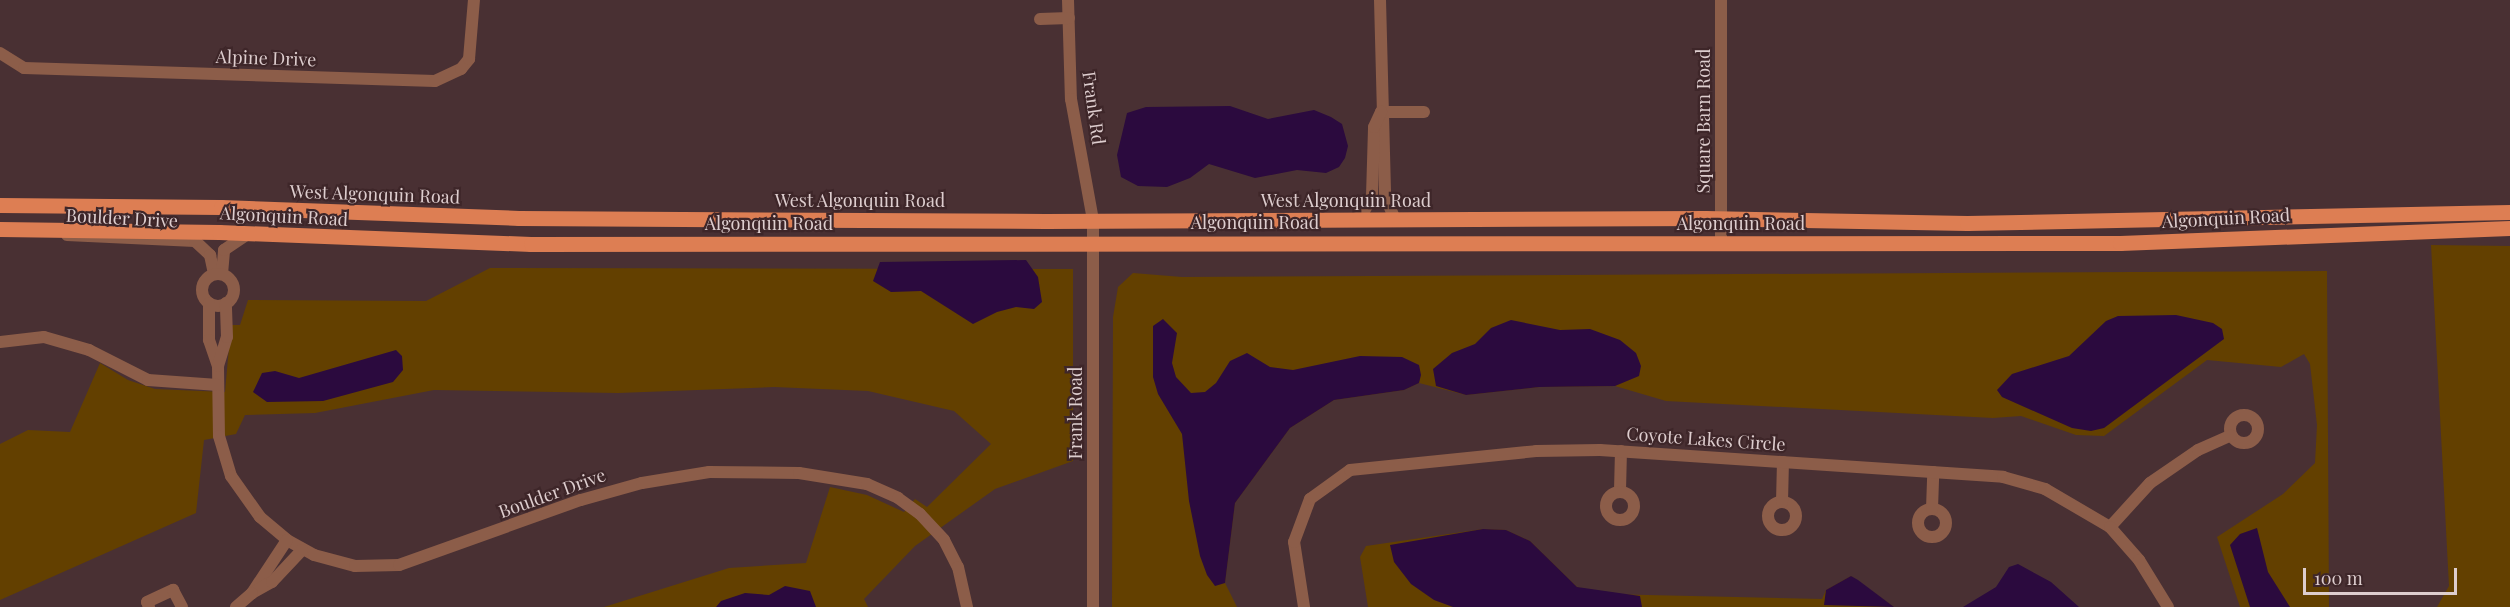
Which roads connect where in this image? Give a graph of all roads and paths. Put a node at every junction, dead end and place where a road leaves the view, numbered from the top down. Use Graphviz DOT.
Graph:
graph roads {
  1 [pos="474,0"];
  2 [pos="1068,0"];
  3 [pos="1380,0"];
  4 [pos="1721,0"];
  5 [pos="1069,18"];
  6 [pos="1040,19"];
  7 [pos="0,53"];
  8 [pos="1381,112"];
  9 [pos="1424,112"];
  10 [pos="0,205"];
  11 [pos="2510,212"];
  12 [pos="1720,218"];
  13 [pos="1092,220"];
  14 [pos="1351,220"];
  15 [pos="1395,220"];
  16 [pos="2510,228"];
  17 [pos="0,229"];
  18 [pos="43,229"];
  19 [pos="249,233"];
  20 [pos="1092,241"];
  21 [pos="1721,242"];
  22 [pos="218,274"];
  23 [pos="209,303"];
  24 [pos="226,303"];
  25 [pos="0,342"];
  26 [pos="218,366"];
  27 [pos="218,385"];
  28 [pos="2231,435"];
  29 [pos="1621,451"];
  30 [pos="1783,462"];
  31 [pos="1932,472"];
  32 [pos="1620,491"];
  33 [pos="1782,502"];
  34 [pos="1932,509"];
  35 [pos="2110,527"];
  36 [pos="288,540"];
  37 [pos="302,549"];
  38 [pos="252,593"];
  39 [pos="149,607"];
  40 [pos="182,607"];
  41 [pos="236,607"];
  42 [pos="967,607"];
  43 [pos="1093,607"];
  44 [pos="1304,607"];
  45 [pos="2168,607"];
  1 -- 7 [label="street, Alpine Drive"];
  2 -- 5 [label="street, Frank Rd"];
  3 -- 8 [label="street"];
  4 -- 12 [label="street, Square Barn Road"];
  5 -- 6 [label="street"];
  5 -- 13 [label="street, Frank Rd"];
  8 -- 9 [label="street"];
  8 -- 14 [label="street"];
  8 -- 15 [label="street"];
  10 -- 13 [label="main road, West Algonquin Road"];
  11 -- 12 [label="main road, Algonquin Road"];
  12 -- 15 [label="main road, West Algonquin Road"];
  12 -- 21 [label="street, Square Barn Road"];
  13 -- 14 [label="main road, West Algonquin Road"];
  13 -- 20 [label="street, Frank Road"];
  14 -- 15 [label="main road, West Algonquin Road"];
  16 -- 21 [label="main road, Algonquin Road"];
  17 -- 18 [label="main road, Algonquin Road"];
  18 -- 19 [label="main road, Algonquin Road"];
  18 -- 22 [label="street, Boulder Drive"];
  19 -- 20 [label="main road, Algonquin Road"];
  19 -- 22 [label="street, Boulder Drive"];
  20 -- 21 [label="main road, Algonquin Road"];
  20 -- 43 [label="street, Frank Road"];
  22 -- 23 [label="street, Boulder Drive"];
  22 -- 24 [label="street, Boulder Drive"];
  23 -- 24 [label="street"];
  23 -- 26 [label="street, Boulder Drive"];
  24 -- 26 [label="street, Boulder Drive"];
  25 -- 27 [label="street"];
  26 -- 27 [label="street, Boulder Drive"];
  27 -- 36 [label="street, Boulder Drive"];
  28 -- 35 [label="street"];
  29 -- 30 [label="street, Coyote Lakes Circle"];
  29 -- 32 [label="street"];
  29 -- 44 [label="street, Coyote Lakes Circle"];
  30 -- 31 [label="street, Coyote Lakes Circle"];
  30 -- 33 [label="street"];
  31 -- 34 [label="street"];
  31 -- 35 [label="street, Coyote Lakes Circle"];
  35 -- 45 [label="street, Coyote Lakes Circle"];
  36 -- 37 [label="street, Boulder Drive"];
  36 -- 38 [label="street"];
  37 -- 38 [label="street"];
  37 -- 42 [label="street, Boulder Drive"];
  38 -- 41 [label="street"];
  39 -- 40 [label="street"];
}
